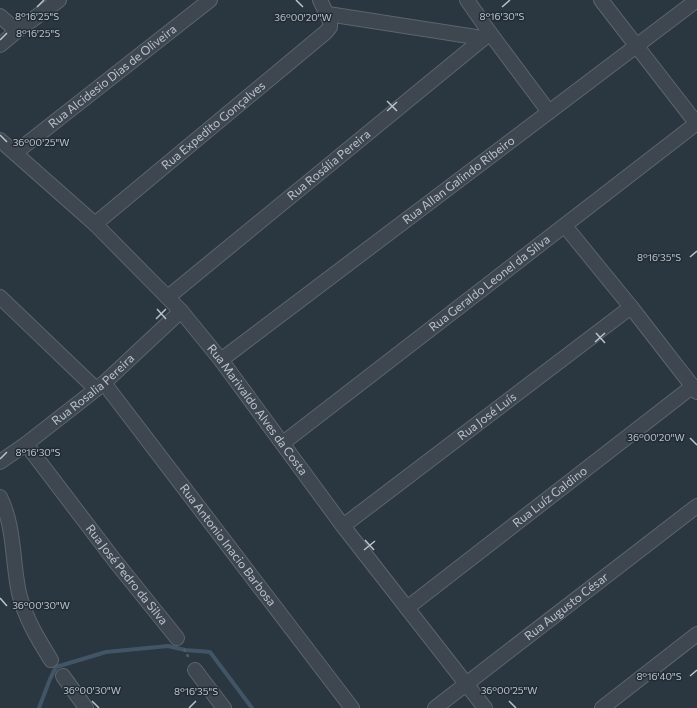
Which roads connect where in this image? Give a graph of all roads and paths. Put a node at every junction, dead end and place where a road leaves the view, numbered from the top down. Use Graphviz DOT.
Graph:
graph roads {
  1 [pos="59,0"];
  2 [pos="210,0"];
  3 [pos="320,0"];
  4 [pos="467,0"];
  5 [pos="600,0"];
  6 [pos="697,0"];
  7 [pos="0,16"];
  8 [pos="329,21"];
  9 [pos="17,31"];
  10 [pos="486,36"];
  11 [pos="0,45"];
  12 [pos="636,46"];
  13 [pos="549,112"];
  14 [pos="697,123"];
  15 [pos="0,140"];
  16 [pos="15,153"];
  17 [pos="95,224"];
  18 [pos="565,226"];
  19 [pos="168,297"];
  20 [pos="2,304"];
  21 [pos="631,307"];
  22 [pos="181,311"];
  23 [pos="221,360"];
  24 [pos="100,386"];
  25 [pos="695,389"];
  26 [pos="283,443"];
  27 [pos="26,444"];
  28 [pos="0,462"];
  29 [pos="0,497"];
  30 [pos="697,506"];
  31 [pos="343,526"];
  32 [pos="408,608"];
  33 [pos="697,634"];
  34 [pos="177,638"];
  35 [pos="51,660"];
  36 [pos="195,670"];
  37 [pos="63,676"];
  38 [pos="467,683"];
  39 [pos="86,708"];
  40 [pos="224,708"];
  41 [pos="352,708"];
  42 [pos="435,708"];
  43 [pos="485,708"];
  44 [pos="602,708"];
  1 -- 9 [label="street"];
  2 -- 16 [label="street, Rua Alcidesio Dias de Oliveira"];
  3 -- 8 [label="street"];
  4 -- 10 [label="street"];
  5 -- 12 [label="street"];
  6 -- 12 [label="street, Rua Allan Galindo Ribeiro"];
  7 -- 9 [label="street"];
  8 -- 10 [label="street"];
  8 -- 17 [label="street, Rua Expedito Gonçalves"];
  9 -- 11 [label="street"];
  10 -- 13 [label="street"];
  10 -- 19 [label="street, Rua Rosália Pereira"];
  12 -- 13 [label="street, Rua Allan Galindo Ribeiro"];
  12 -- 14 [label="street"];
  13 -- 23 [label="street, Rua Allan Galindo Ribeiro"];
  14 -- 18 [label="street, Rua Geraldo Leonel da Silva"];
  15 -- 16 [label="street, Rua Marivaldo Alves da Costa"];
  16 -- 17 [label="street, Rua Marivaldo Alves da Costa"];
  17 -- 19 [label="street, Rua Marivaldo Alves da Costa"];
  18 -- 21 [label="street"];
  18 -- 26 [label="street, Rua Geraldo Leonel da Silva"];
  19 -- 22 [label="street, Rua Marivaldo Alves da Costa"];
  20 -- 24 [label="street, Rua Antonio Inacio Barbosa"];
  21 -- 25 [label="street"];
  21 -- 31 [label="street, Rua José Luís"];
  22 -- 23 [label="street, Rua Marivaldo Alves da Costa"];
  22 -- 24 [label="street, Rua Rosalia Pereira"];
  23 -- 26 [label="street, Rua Marivaldo Alves da Costa"];
  24 -- 27 [label="street, Rua Rosalia Pereira"];
  24 -- 41 [label="street, Rua Antonio Inacio Barbosa"];
  25 -- 32 [label="street, Rua Luíz Galdino"];
  26 -- 31 [label="street, Rua Marivaldo Alves da Costa"];
  27 -- 28 [label="street, Rua Rosalia Pereira"];
  27 -- 34 [label="street, Rua José Pedro da Silva"];
  29 -- 35 [label="street"];
  30 -- 38 [label="street, Rua Augusto César"];
  31 -- 32 [label="street, Rua Marivaldo Alves da Costa"];
  32 -- 38 [label="street, Rua Marivaldo Alves da Costa"];
  33 -- 44 [label="street"];
  34 -- 36 [label="path"];
  36 -- 40 [label="street"];
  37 -- 39 [label="street"];
  38 -- 42 [label="street, Rua Augusto César"];
  38 -- 43 [label="street, Rua Marivaldo Alves da Costa"];
}
